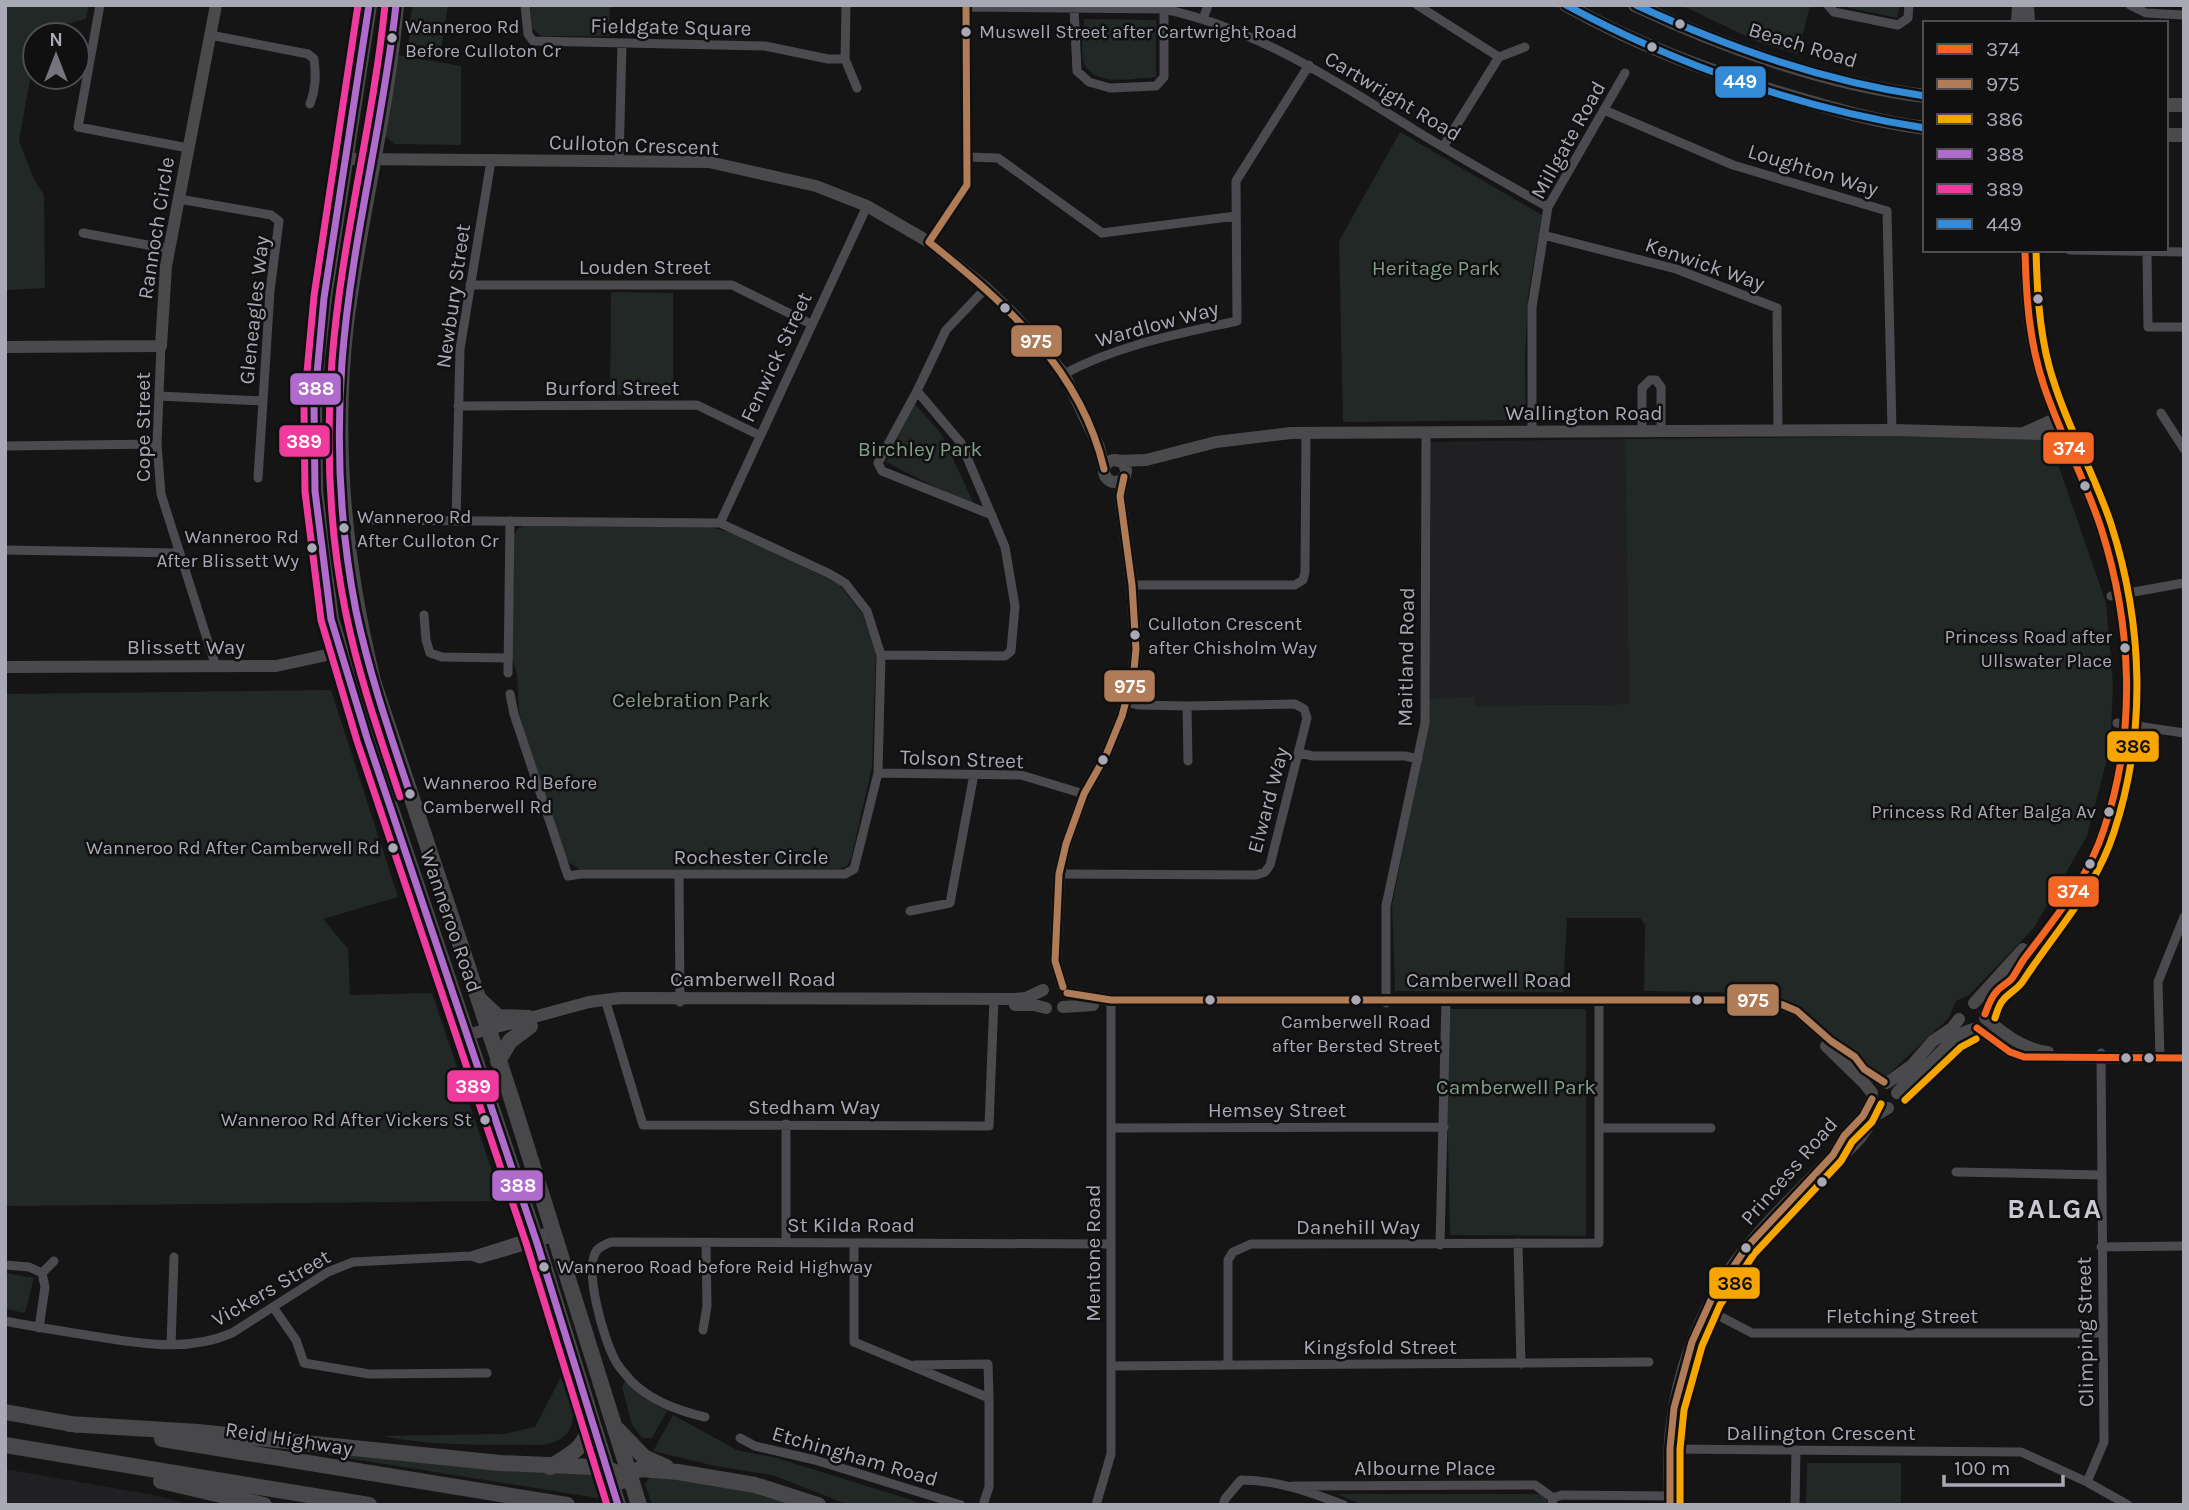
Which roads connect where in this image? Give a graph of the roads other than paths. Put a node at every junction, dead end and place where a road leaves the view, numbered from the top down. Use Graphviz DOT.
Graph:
graph roads {
  1 [pos="100,5"];
  2 [pos="216,5"];
  3 [pos="369,5"];
  4 [pos="396,5"];
  5 [pos="525,5"];
  6 [pos="846,5"];
  7 [pos="1208,5"];
  8 [pos="1417,5"];
  9 [pos="1566,5"];
  10 [pos="1634,5"];
  11 [pos="1828,5"];
  12 [pos="1909,5"];
  13 [pos="2130,5"];
  14 [pos="966,6"];
  15 [pos="1074,8"];
  16 [pos="1164,9"];
  17 [pos="2184,15"];
  18 [pos="1203,19"];
  19 [pos="210,35"];
  20 [pos="622,43"];
  21 [pos="1525,47"];
  22 [pos="1499,57"];
  23 [pos="845,59"];
  24 [pos="1309,65"];
  25 [pos="1625,74"];
  26 [pos="857,88"];
  27 [pos="1923,96"];
  28 [pos="310,104"];
  29 [pos="1604,110"];
  30 [pos="1923,128"];
  31 [pos="1443,147"];
  32 [pos="188,148"];
  33 [pos="968,158"];
  34 [pos="347,159"];
  35 [pos="373,160"];
  36 [pos="491,161"];
  37 [pos="620,162"];
  38 [pos="179,199"];
  39 [pos="867,206"];
  40 [pos="1548,207"];
  41 [pos="1236,216"];
  42 [pos="83,233"];
  43 [pos="1543,235"];
  44 [pos="929,242"];
  45 [pos="169,249"];
  46 [pos="2017,252"];
  47 [pos="2025,252"];
  48 [pos="2147,252"];
  49 [pos="470,285"];
  50 [pos="986,288"];
  51 [pos="811,324"];
  52 [pos="2184,327"];
  53 [pos="161,346"];
  54 [pos="5,347"];
  55 [pos="1064,374"];
  56 [pos="917,391"];
  57 [pos="159,396"];
  58 [pos="263,401"];
  59 [pos="458,407"];
  60 [pos="2161,413"];
  61 [pos="2055,424"];
  62 [pos="1892,430"];
  63 [pos="1778,431"];
  64 [pos="1426,432"];
  65 [pos="1642,432"];
  66 [pos="1661,432"];
  67 [pos="1306,433"];
  68 [pos="1532,433"];
  69 [pos="759,435"];
  70 [pos="157,444"];
  71 [pos="5,446"];
  72 [pos="2184,449"];
  73 [pos="1146,460"];
  74 [pos="1112,468"];
  75 [pos="1124,475"];
  76 [pos="258,478"];
  77 [pos="1120,496"];
  78 [pos="992,515"];
  79 [pos="372,520"];
  80 [pos="456,520"];
  81 [pos="510,521"];
  82 [pos="720,523"];
  83 [pos="5,550"];
  84 [pos="180,553"];
  85 [pos="2184,583"];
  86 [pos="1132,585"];
  87 [pos="2115,596"];
  88 [pos="424,615"];
  89 [pos="364,643"];
  90 [pos="340,651"];
  91 [pos="881,654"];
  92 [pos="508,658"];
  93 [pos="5,667"];
  94 [pos="216,667"];
  95 [pos="508,673"];
  96 [pos="510,694"];
  97 [pos="1127,702"];
  98 [pos="1187,706"];
  99 [pos="2121,724"];
  100 [pos="2184,733"];
  101 [pos="1299,753"];
  102 [pos="1418,759"];
  103 [pos="1188,761"];
  104 [pos="878,773"];
  105 [pos="974,774"];
  106 [pos="1084,793"];
  107 [pos="678,874"];
  108 [pos="1059,874"];
  109 [pos="910,911"];
  110 [pos="2184,916"];
  111 [pos="2051,922"];
  112 [pos="1055,961"];
  113 [pos="1044,989"];
  114 [pos="1065,990"];
  115 [pos="478,999"];
  116 [pos="680,1001"];
  117 [pos="606,1002"];
  118 [pos="994,1002"];
  119 [pos="1386,1002"];
  120 [pos="1111,1003"];
  121 [pos="1446,1003"];
  122 [pos="1599,1003"];
  123 [pos="1974,1003"];
  124 [pos="1063,1007"];
  125 [pos="1046,1008"];
  126 [pos="1959,1019"];
  127 [pos="530,1022"];
  128 [pos="1980,1022"];
  129 [pos="489,1033"];
  130 [pos="468,1039"];
  131 [pos="2184,1051"];
  132 [pos="2160,1054"];
  133 [pos="2101,1055"];
  134 [pos="2184,1058"];
  135 [pos="498,1060"];
  136 [pos="1886,1082"];
  137 [pos="1898,1093"];
  138 [pos="1872,1096"];
  139 [pos="1888,1108"];
  140 [pos="786,1124"];
  141 [pos="1111,1128"];
  142 [pos="1444,1128"];
  143 [pos="1599,1128"];
  144 [pos="1711,1128"];
  145 [pos="1956,1172"];
  146 [pos="2101,1175"];
  147 [pos="554,1234"];
  148 [pos="536,1239"];
  149 [pos="786,1242"];
  150 [pos="706,1243"];
  151 [pos="854,1243"];
  152 [pos="1518,1243"];
  153 [pos="1111,1244"];
  154 [pos="1440,1245"];
  155 [pos="2184,1246"];
  156 [pos="2101,1247"];
  157 [pos="174,1257"];
  158 [pos="54,1261"];
  159 [pos="5,1265"];
  160 [pos="42,1273"];
  161 [pos="273,1307"];
  162 [pos="1710,1311"];
  163 [pos="5,1321"];
  164 [pos="39,1328"];
  165 [pos="703,1330"];
  166 [pos="2103,1333"];
  167 [pos="171,1345"];
  168 [pos="1649,1362"];
  169 [pos="1521,1364"];
  170 [pos="910,1365"];
  171 [pos="1227,1365"];
  172 [pos="1111,1366"];
  173 [pos="487,1373"];
  174 [pos="989,1398"];
  175 [pos="5,1412"];
  176 [pos="705,1417"];
  177 [pos="590,1418"];
  178 [pos="69,1424"];
  179 [pos="614,1426"];
  180 [pos="740,1438"];
  181 [pos="5,1444"];
  182 [pos="1673,1449"];
  183 [pos="1796,1451"];
  184 [pos="72,1457"];
  185 [pos="551,1467"];
  186 [pos="606,1469"];
  187 [pos="678,1472"];
  188 [pos="2087,1482"];
  189 [pos="1293,1486"];
  190 [pos="632,1488"];
  191 [pos="618,1500"];
  192 [pos="1553,1502"];
  193 [pos="1672,1502"];
  194 [pos="264,1505"];
  195 [pos="369,1505"];
  196 [pos="567,1505"];
  197 [pos="818,1505"];
  198 [pos="961,1505"];
  199 [pos="983,1505"];
  200 [pos="1096,1505"];
  201 [pos="1223,1505"];
  202 [pos="1344,1505"];
  203 [pos="1796,1505"];
  204 [pos="2128,1505"];
  1 -- 32 [label="street"];
  2 -- 19 [label="street, Rannoch Circle"];
  3 -- 34 [label="highway, Wanneroo Road"];
  4 -- 35 [label="highway, Wanneroo Road"];
  5 -- 20 [label="street, Fieldgate Square"];
  6 -- 23 [label="street"];
  7 -- 18 [label="street"];
  8 -- 22 [label="street"];
  9 -- 30 [label="main road"];
  10 -- 27 [label="main road, Beach Road"];
  11 -- 12 [label="street"];
  13 -- 17 [label="street"];
  14 -- 15 [label="street, Cartwright Road"];
  14 -- 33 [label="street"];
  15 -- 16 [label="street, Cartwright Road"];
  15 -- 16 [label="street"];
  16 -- 18 [label="street, Cartwright Road"];
  18 -- 24 [label="street, Cartwright Road"];
  19 -- 28 [label="street"];
  19 -- 32 [label="street, Rannoch Circle"];
  20 -- 23 [label="street, Fieldgate Square"];
  20 -- 37 [label="street"];
  21 -- 22 [label="street"];
  22 -- 31 [label="street"];
  23 -- 26 [label="street"];
  24 -- 31 [label="street, Cartwright Road"];
  24 -- 41 [label="street, Wardlow Way"];
  25 -- 29 [label="street, Millgate Road"];
  29 -- 40 [label="street, Millgate Road"];
  29 -- 62 [label="street, Loughton Way"];
  31 -- 40 [label="street, Cartwright Road"];
  32 -- 38 [label="street, Rannoch Circle"];
  33 -- 41 [label="street"];
  33 -- 44 [label="street"];
  34 -- 35 [label="street, Culloton Crescent"];
  34 -- 90 [label="highway, Wanneroo Road"];
  35 -- 36 [label="street, Culloton Crescent"];
  35 -- 89 [label="highway, Wanneroo Road"];
  36 -- 37 [label="street, Culloton Crescent"];
  36 -- 49 [label="street, Newbury Street"];
  37 -- 39 [label="street, Culloton Crescent"];
  38 -- 45 [label="street, Rannoch Circle"];
  38 -- 58 [label="street, Gleneagles Way"];
  39 -- 44 [label="street, Culloton Crescent"];
  39 -- 51 [label="street, Fenwick Street"];
  40 -- 43 [label="street, Millgate Road"];
  41 -- 55 [label="street, Wardlow Way"];
  42 -- 45 [label="street"];
  43 -- 63 [label="street, Kenwick Way"];
  43 -- 68 [label="street, Millgate Road"];
  44 -- 50 [label="street, Culloton Crescent"];
  45 -- 53 [label="street, Rannoch Circle"];
  46 -- 61 [label="street"];
  47 -- 61 [label="street"];
  48 -- 52 [label="street"];
  49 -- 51 [label="street, Louden Street"];
  49 -- 59 [label="street, Newbury Street"];
  50 -- 55 [label="street, Culloton Crescent"];
  50 -- 56 [label="street"];
  51 -- 69 [label="street, Fenwick Street"];
  53 -- 54 [label="street"];
  53 -- 57 [label="street, Cope Street"];
  55 -- 74 [label="street, Culloton Crescent"];
  56 -- 78 [label="street"];
  56 -- 78 [label="street"];
  57 -- 58 [label="street, Gleneagles Way"];
  57 -- 70 [label="street, Cope Street"];
  58 -- 76 [label="street"];
  59 -- 69 [label="street, Burford Street"];
  59 -- 80 [label="street, Newbury Street"];
  60 -- 72 [label="street"];
  61 -- 62 [label="street, Wallington Road"];
  61 -- 87 [label="street"];
  62 -- 63 [label="street, Wallington Road"];
  63 -- 66 [label="street, Wallington Road"];
  64 -- 67 [label="street, Wallington Road"];
  64 -- 68 [label="street, Wallington Road"];
  64 -- 102 [label="street, Maitland Road"];
  65 -- 66 [label="street, Wallington Road"];
  65 -- 66 [label="street"];
  65 -- 68 [label="street, Wallington Road"];
  67 -- 73 [label="street, Wallington Road"];
  67 -- 86 [label="street"];
  69 -- 82 [label="street, Fenwick Street"];
  70 -- 71 [label="street"];
  70 -- 84 [label="street, Cope Street"];
  73 -- 74 [label="street, Wallington Road"];
  73 -- 75 [label="street, Wallington Road"];
  74 -- 75 [label="street, Culloton Crescent"];
  74 -- 77 [label="street, Culloton Crescent"];
  75 -- 77 [label="street, Culloton Crescent"];
  77 -- 86 [label="street, Culloton Crescent"];
  78 -- 91 [label="street"];
  79 -- 80 [label="street, Rochester Circle"];
  80 -- 81 [label="street, Rochester Circle"];
  81 -- 82 [label="street, Rochester Circle"];
  81 -- 92 [label="street"];
  82 -- 91 [label="street, Rochester Circle"];
  83 -- 84 [label="street"];
  84 -- 94 [label="street, Cope Street"];
  85 -- 87 [label="street"];
  86 -- 97 [label="street, Culloton Crescent"];
  87 -- 99 [label="street"];
  88 -- 92 [label="street"];
  89 -- 90 [label="street, Blissett Way"];
  89 -- 115 [label="highway, Wanneroo Road"];
  90 -- 94 [label="street, Blissett Way"];
  90 -- 130 [label="highway, Wanneroo Road"];
  91 -- 104 [label="street, Rochester Circle"];
  92 -- 95 [label="street"];
  93 -- 94 [label="street, Blissett Way"];
  96 -- 107 [label="street, Rochester Circle"];
  97 -- 98 [label="street, Elward Way"];
  97 -- 106 [label="street, Culloton Crescent"];
  98 -- 101 [label="street, Elward Way"];
  98 -- 103 [label="street"];
  99 -- 100 [label="street"];
  99 -- 111 [label="street"];
  101 -- 102 [label="street"];
  101 -- 108 [label="street, Elward Way"];
  102 -- 119 [label="street, Maitland Road"];
  104 -- 105 [label="street, Tolson Street"];
  104 -- 107 [label="street, Rochester Circle"];
  105 -- 106 [label="street, Tolson Street"];
  105 -- 109 [label="street"];
  106 -- 108 [label="street, Culloton Crescent"];
  107 -- 116 [label="street"];
  108 -- 112 [label="street, Culloton Crescent"];
  110 -- 132 [label="street"];
  111 -- 123 [label="street"];
  111 -- 128 [label="street"];
  112 -- 113 [label="street, Culloton Crescent"];
  112 -- 114 [label="street, Culloton Crescent"];
  113 -- 114 [label="street"];
  113 -- 118 [label="street, Camberwell Road"];
  113 -- 125 [label="street"];
  114 -- 120 [label="street, Camberwell Road"];
  114 -- 124 [label="street"];
  115 -- 127 [label="highway"];
  115 -- 129 [label="highway, Wanneroo Road"];
  116 -- 117 [label="street, Camberwell Road"];
  116 -- 118 [label="street, Camberwell Road"];
  117 -- 127 [label="street, Camberwell Road"];
  117 -- 140 [label="street, Stedham Way"];
  118 -- 125 [label="street, Camberwell Road"];
  118 -- 140 [label="street, Stedham Way"];
  119 -- 120 [label="street, Camberwell Road"];
  119 -- 121 [label="street, Camberwell Road"];
  120 -- 124 [label="street, Camberwell Road"];
  120 -- 141 [label="street, Mentone Road"];
  121 -- 122 [label="street, Camberwell Road"];
  121 -- 142 [label="street"];
  122 -- 136 [label="street, Camberwell Road"];
  122 -- 138 [label="street, Camberwell Road"];
  122 -- 143 [label="street"];
  123 -- 126 [label="street"];
  123 -- 128 [label="street"];
  124 -- 125 [label="street"];
  126 -- 128 [label="street"];
  126 -- 136 [label="street"];
  127 -- 129 [label="street, Camberwell Road"];
  127 -- 135 [label="highway"];
  128 -- 133 [label="street"];
  128 -- 137 [label="street"];
  129 -- 130 [label="street, Camberwell Road"];
  129 -- 135 [label="highway, Wanneroo Road"];
  130 -- 148 [label="highway, Wanneroo Road"];
  131 -- 132 [label="street"];
  132 -- 133 [label="street"];
  132 -- 134 [label="street"];
  133 -- 146 [label="street, Climping Street"];
  135 -- 147 [label="highway, Wanneroo Road"];
  136 -- 137 [label="street"];
  136 -- 138 [label="street"];
  137 -- 139 [label="street"];
  138 -- 139 [label="street"];
  138 -- 162 [label="street, Princess Road"];
  139 -- 162 [label="street, Princess Road"];
  140 -- 149 [label="street"];
  141 -- 142 [label="street, Hemsey Street"];
  141 -- 153 [label="street, Mentone Road"];
  142 -- 154 [label="street"];
  143 -- 144 [label="street"];
  143 -- 152 [label="street, Danehill Way"];
  145 -- 146 [label="street"];
  146 -- 156 [label="street, Climping Street"];
  147 -- 148 [label="street, Vickers Street"];
  147 -- 179 [label="highway, Wanneroo Road"];
  148 -- 161 [label="street, Vickers Street"];
  148 -- 177 [label="highway, Wanneroo Road"];
  149 -- 150 [label="street, St Kilda Road"];
  149 -- 151 [label="street, St Kilda Road"];
  150 -- 165 [label="street"];
  150 -- 176 [label="street, St Kilda Road"];
  151 -- 153 [label="street, St Kilda Road"];
  151 -- 170 [label="street"];
  152 -- 154 [label="street, Danehill Way"];
  152 -- 169 [label="street"];
  153 -- 172 [label="street, Mentone Road"];
  154 -- 171 [label="street, Danehill Way"];
  155 -- 156 [label="street"];
  156 -- 166 [label="street, Climping Street"];
  157 -- 167 [label="street"];
  158 -- 160 [label="street"];
  159 -- 160 [label="street"];
  160 -- 164 [label="street"];
  161 -- 167 [label="street, Vickers Street"];
  161 -- 173 [label="street"];
  162 -- 166 [label="street, Fletching Street"];
  162 -- 182 [label="street, Princess Road"];
  163 -- 164 [label="street, Vickers Street"];
  164 -- 167 [label="street, Vickers Street"];
  166 -- 188 [label="street, Climping Street"];
  168 -- 169 [label="street, Kingsfold Street"];
  169 -- 171 [label="street, Kingsfold Street"];
  170 -- 174 [label="street"];
  170 -- 174 [label="street"];
  171 -- 172 [label="street, Kingsfold Street"];
  172 -- 200 [label="street, Mentone Road"];
  174 -- 199 [label="street"];
  175 -- 178 [label="highway, Reid Highway"];
  177 -- 185 [label="highway"];
  177 -- 186 [label="highway, Wanneroo Road"];
  178 -- 185 [label="highway"];
  178 -- 196 [label="highway, Reid Highway"];
  179 -- 187 [label="highway"];
  179 -- 190 [label="highway, Wanneroo Road"];
  180 -- 198 [label="street, Etchingham Road"];
  181 -- 184 [label="highway"];
  182 -- 183 [label="street, Dallington Crescent"];
  182 -- 193 [label="street, Princess Road"];
  183 -- 188 [label="street, Dallington Crescent"];
  183 -- 203 [label="street"];
  184 -- 194 [label="highway"];
  184 -- 195 [label="highway"];
  185 -- 186 [label="highway"];
  186 -- 190 [label="highway"];
  186 -- 191 [label="highway, Wanneroo Road"];
  187 -- 190 [label="highway"];
  187 -- 197 [label="highway"];
  188 -- 204 [label="street, Dallington Crescent"];
  189 -- 192 [label="street, Albourne Place"];
  189 -- 201 [label="street"];
  189 -- 202 [label="street"];
  190 -- 191 [label="highway"];
  192 -- 193 [label="street"];
}
